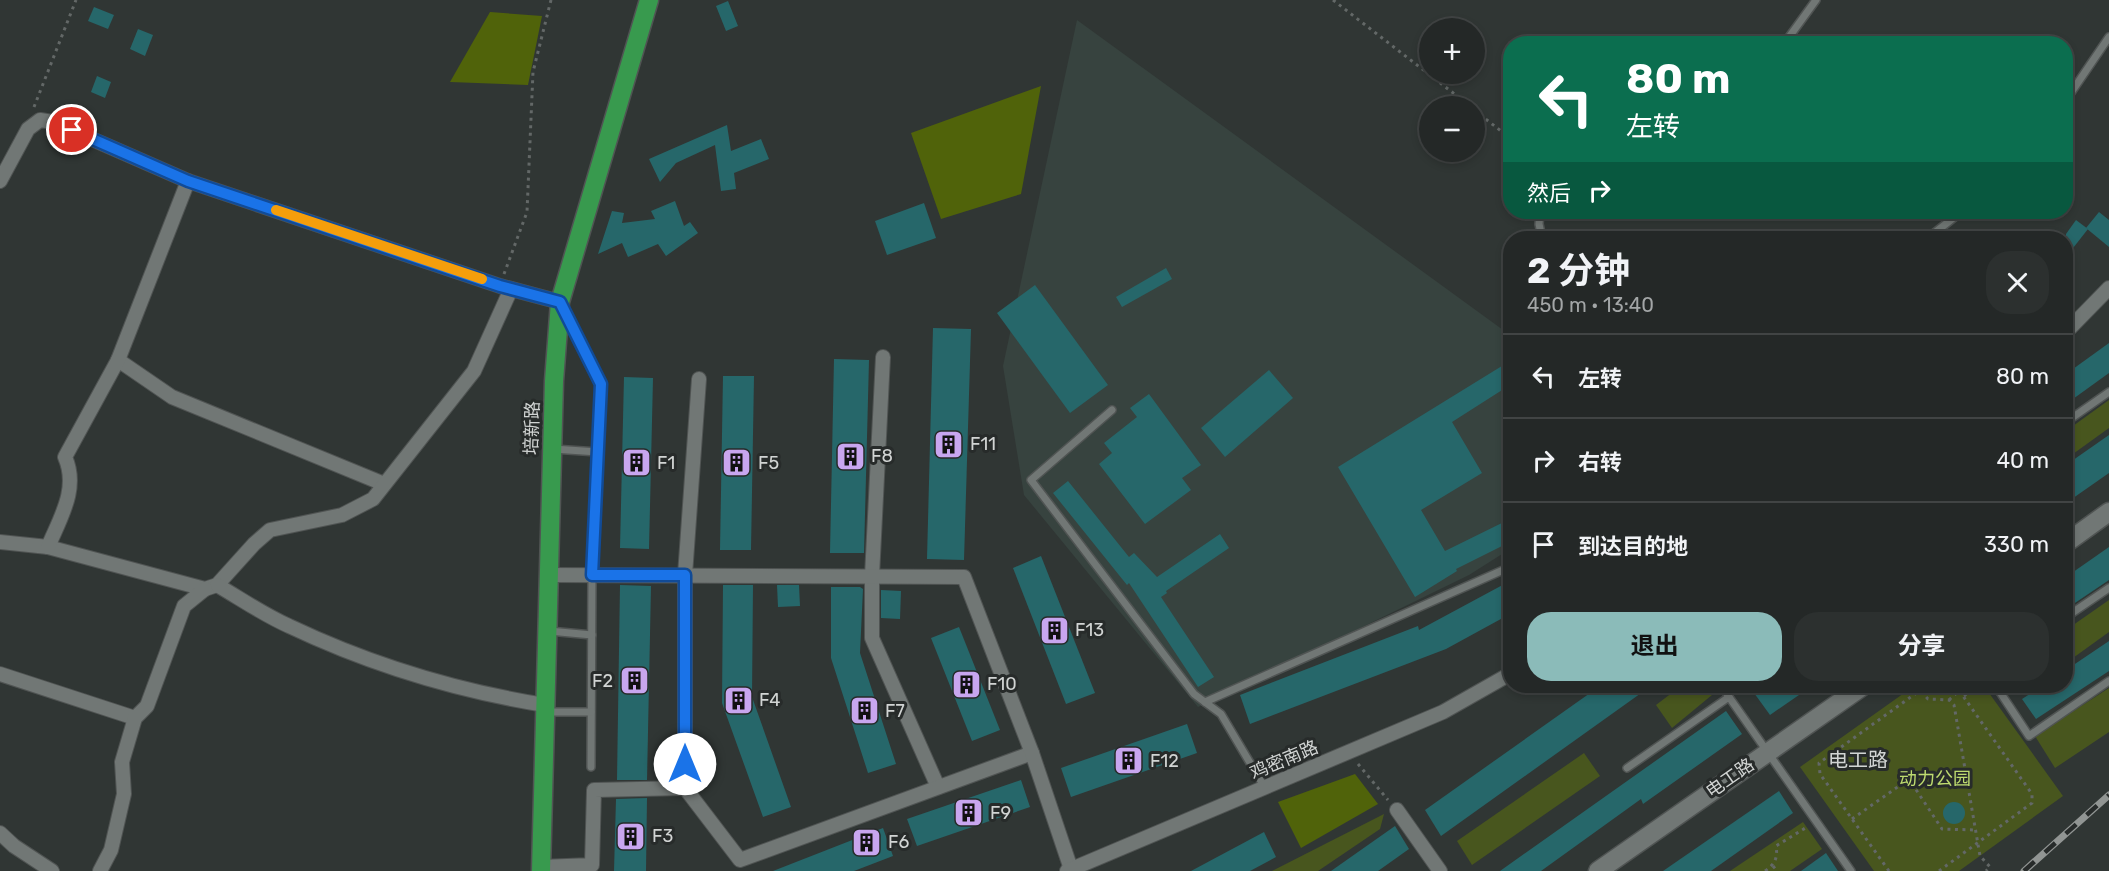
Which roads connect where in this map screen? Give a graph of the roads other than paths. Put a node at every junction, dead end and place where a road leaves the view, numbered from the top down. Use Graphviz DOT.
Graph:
graph roads {
  1 [pos="649,0"];
  2 [pos="1816,0"];
  3 [pos="1790,36"];
  4 [pos="2109,37"];
  5 [pos="2073,90"];
  6 [pos="0,181"];
  7 [pos="188,181"];
  8 [pos="1952,219"];
  9 [pos="1937,231"];
  10 [pos="505,287"];
  11 [pos="2109,288"];
  12 [pos="560,302"];
  13 [pos="2073,325"];
  14 [pos="883,357"];
  15 [pos="118,360"];
  16 [pos="699,379"];
  17 [pos="2109,392"];
  18 [pos="1112,410"];
  19 [pos="2073,417"];
  20 [pos="552,449"];
  21 [pos="598,452"];
  22 [pos="384,484"];
  23 [pos="2109,512"];
  24 [pos="2073,538"];
  25 [pos="0,542"];
  26 [pos="48,547"];
  27 [pos="1503,570"];
  28 [pos="549,575"];
  29 [pos="592,575"];
  30 [pos="685,575"];
  31 [pos="872,576"];
  32 [pos="211,587"];
  33 [pos="2109,588"];
  34 [pos="2073,612"];
  35 [pos="548,631"];
  36 [pos="592,635"];
  37 [pos="0,674"];
  38 [pos="1503,679"];
  39 [pos="2109,681"];
  40 [pos="1726,693"];
  41 [pos="1853,693"];
  42 [pos="2001,693"];
  43 [pos="1729,697"];
  44 [pos="1205,702"];
  45 [pos="545,708"];
  46 [pos="591,712"];
  47 [pos="135,718"];
  48 [pos="1769,751"];
  49 [pos="1032,753"];
  50 [pos="591,767"];
  51 [pos="1627,768"];
  52 [pos="938,787"];
  53 [pos="685,788"];
  54 [pos="1265,788"];
  55 [pos="1397,810"];
  56 [pos="0,832"];
  57 [pos="541,869"];
  58 [pos="1069,870"];
  59 [pos="52,871"];
  60 [pos="100,871"];
  61 [pos="1440,871"];
  62 [pos="1598,871"];
  63 [pos="1851,871"];
  1 -- 12 [label="highway, 培新路"];
  2 -- 3 [label="lane"];
  4 -- 5 [label="lane"];
  6 -- 7 [label="street"];
  7 -- 10 [label="street"];
  7 -- 15 [label="street"];
  8 -- 9 [label="lane"];
  10 -- 12 [label="street"];
  10 -- 22 [label="street"];
  11 -- 13 [label="street"];
  12 -- 20 [label="highway, 培新路"];
  12 -- 21 [label="lane"];
  14 -- 31 [label="street"];
  15 -- 22 [label="street"];
  15 -- 26 [label="street"];
  16 -- 30 [label="street"];
  17 -- 19 [label="lane"];
  18 -- 44 [label="lane"];
  20 -- 21 [label="lane"];
  20 -- 28 [label="highway, 培新路"];
  21 -- 29 [label="lane"];
  22 -- 32 [label="street"];
  23 -- 24 [label="street"];
  25 -- 26 [label="street"];
  26 -- 32 [label="street"];
  27 -- 44 [label="lane"];
  28 -- 29 [label="street"];
  28 -- 35 [label="highway, 培新路"];
  29 -- 30 [label="street"];
  29 -- 36 [label="lane"];
  30 -- 31 [label="street"];
  30 -- 53 [label="street"];
  31 -- 49 [label="street"];
  31 -- 52 [label="street"];
  32 -- 45 [label="street"];
  32 -- 47 [label="street"];
  33 -- 34 [label="lane"];
  35 -- 36 [label="lane"];
  35 -- 45 [label="highway, 培新路"];
  36 -- 46 [label="lane"];
  37 -- 47 [label="street"];
  38 -- 54 [label="street, 鸡密南路"];
  39 -- 42 [label="lane"];
  40 -- 43 [label="lane"];
  41 -- 48 [label="street, 电工路"];
  43 -- 48 [label="lane"];
  43 -- 51 [label="lane"];
  44 -- 54 [label="lane"];
  45 -- 46 [label="lane"];
  45 -- 57 [label="highway, 培新路"];
  46 -- 50 [label="lane"];
  47 -- 60 [label="street"];
  48 -- 62 [label="street, 电工路"];
  48 -- 63 [label="lane"];
  49 -- 52 [label="street"];
  49 -- 58 [label="street"];
  52 -- 53 [label="street"];
  53 -- 57 [label="street"];
  54 -- 58 [label="street, 鸡密南路"];
  55 -- 61 [label="street"];
  56 -- 59 [label="street"];
}
